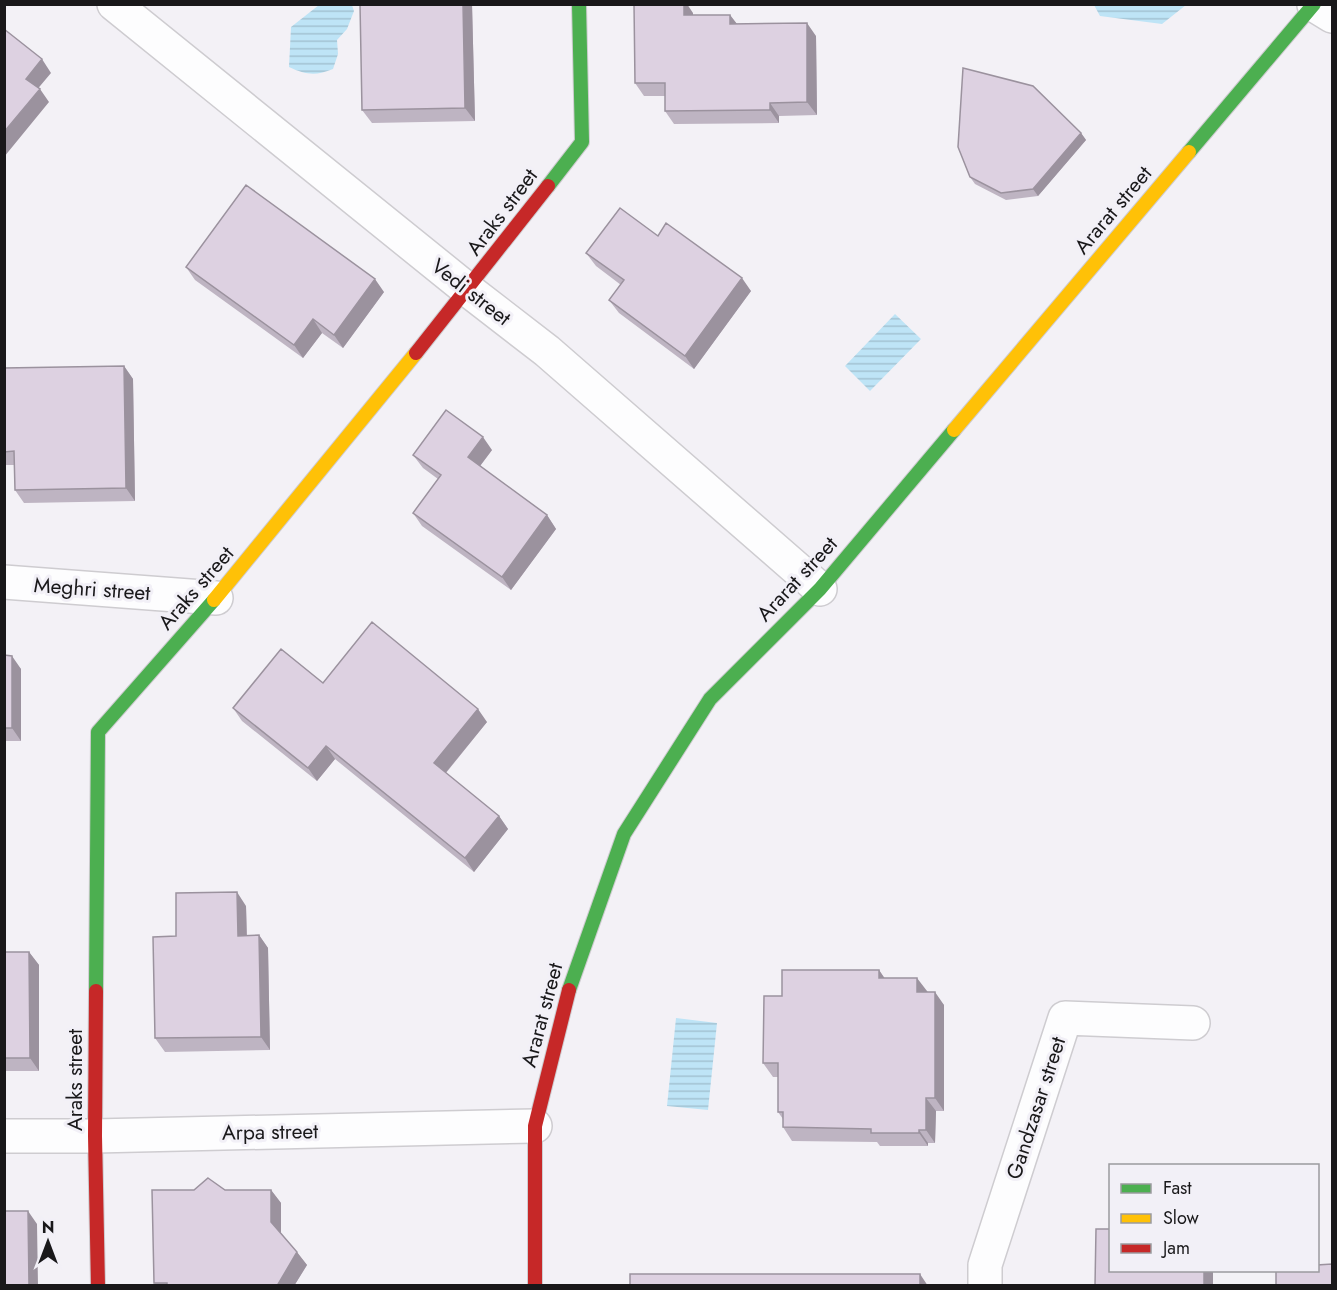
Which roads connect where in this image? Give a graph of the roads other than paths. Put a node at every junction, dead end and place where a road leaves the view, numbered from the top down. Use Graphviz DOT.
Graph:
graph roads {
  1 [pos="114,4"];
  2 [pos="579,4"];
  3 [pos="1314,4"];
  4 [pos="1332,16"];
  5 [pos="468,290"];
  6 [pos="4,582"];
  7 [pos="820,589"];
  8 [pos="216,598"];
  9 [pos="1193,1023"];
  10 [pos="535,1126"];
  11 [pos="4,1136"];
  12 [pos="95,1136"];
  13 [pos="98,1286"];
  14 [pos="535,1286"];
  15 [pos="985,1286"];
  1 -- 5 [label="street, Vedi street"];
  2 -- 5 [label="street, Araks street"];
  3 -- 4 [label="street"];
  3 -- 7 [label="street, Ararat street"];
  5 -- 7 [label="street, Vedi street"];
  5 -- 8 [label="street, Araks street"];
  6 -- 8 [label="street, Meghri street"];
  7 -- 10 [label="street, Ararat street"];
  8 -- 12 [label="street, Araks street"];
  9 -- 15 [label="street, Gandzasar street"];
  10 -- 12 [label="street, Arpa street"];
  10 -- 14 [label="street, Ararat street"];
  11 -- 12 [label="street, Arpa street"];
  12 -- 13 [label="street, Araks street"];
}
